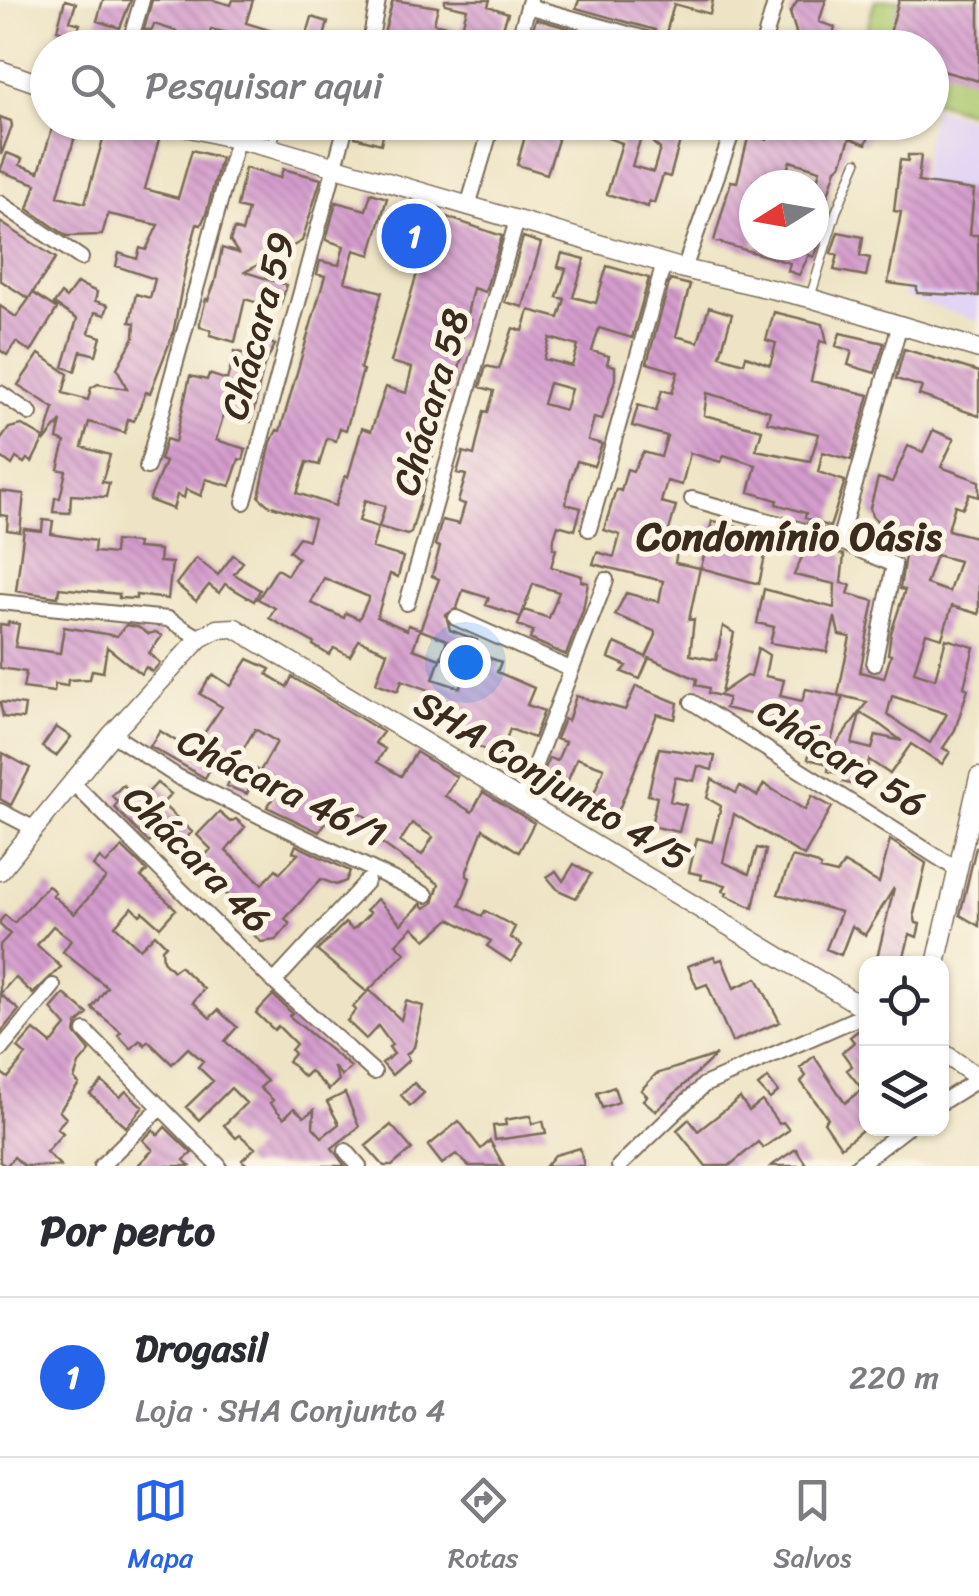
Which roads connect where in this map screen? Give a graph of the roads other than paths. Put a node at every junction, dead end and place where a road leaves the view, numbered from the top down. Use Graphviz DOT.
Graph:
graph roads {
  1 [pos="142,0"];
  2 [pos="378,0"];
  3 [pos="776,0"];
  4 [pos="529,3"];
  5 [pos="133,30"];
  6 [pos="372,30"];
  7 [pos="521,30"];
  8 [pos="617,30"];
  9 [pos="767,30"];
  10 [pos="0,70"];
  11 [pos="30,81"];
  12 [pos="237,140"];
  13 [pos="273,140"];
  14 [pos="342,140"];
  15 [pos="488,140"];
  16 [pos="730,140"];
  17 [pos="270,148"];
  18 [pos="857,162"];
  19 [pos="336,168"];
  20 [pos="0,203"];
  21 [pos="468,206"];
  22 [pos="517,220"];
  23 [pos="81,258"];
  24 [pos="664,263"];
  25 [pos="684,269"];
  26 [pos="810,298"];
  27 [pos="900,324"];
  28 [pos="979,349"];
  29 [pos="0,393"];
  30 [pos="30,412"];
  31 [pos="147,467"];
  32 [pos="692,499"];
  33 [pos="244,502"];
  34 [pos="589,529"];
  35 [pos="839,541"];
  36 [pos="606,580"];
  37 [pos="0,602"];
  38 [pos="408,602"];
  39 [pos="456,618"];
  40 [pos="200,638"];
  41 [pos="874,664"];
  42 [pos="570,669"];
  43 [pos="692,702"];
  44 [pos="112,734"];
  45 [pos="979,776"];
  46 [pos="74,784"];
  47 [pos="521,801"];
  48 [pos="0,811"];
  49 [pos="35,829"];
  50 [pos="958,870"];
  51 [pos="0,871"];
  52 [pos="367,880"];
  53 [pos="426,895"];
  54 [pos="938,956"];
  55 [pos="274,982"];
  56 [pos="53,986"];
  57 [pos="859,1008"];
  58 [pos="859,1015"];
  59 [pos="85,1032"];
  60 [pos="0,1050"];
  61 [pos="949,1057"];
  62 [pos="374,1072"];
  63 [pos="979,1078"];
  64 [pos="949,1097"];
  65 [pos="161,1108"];
  66 [pos="896,1136"];
  67 [pos="346,1151"];
  68 [pos="101,1166"];
  69 [pos="219,1166"];
  70 [pos="359,1166"];
  71 [pos="619,1166"];
  72 [pos="857,1166"];
  1 -- 5 [label="street"];
  2 -- 6 [label="street"];
  3 -- 9 [label="street"];
  4 -- 7 [label="street"];
  4 -- 8 [label="street"];
  10 -- 11 [label="street"];
  12 -- 17 [label="street"];
  12 -- 31 [label="street, Chácara 59"];
  13 -- 17 [label="lane"];
  14 -- 19 [label="street, Chácara 59"];
  15 -- 21 [label="street"];
  16 -- 25 [label="street"];
  17 -- 19 [label="street"];
  18 -- 26 [label="lane"];
  19 -- 21 [label="street"];
  19 -- 33 [label="street, Chácara 59"];
  20 -- 23 [label="street"];
  21 -- 22 [label="street"];
  22 -- 24 [label="street"];
  22 -- 38 [label="street, Chácara 58"];
  24 -- 25 [label="street"];
  24 -- 34 [label="street"];
  25 -- 26 [label="street"];
  26 -- 27 [label="street"];
  27 -- 28 [label="street"];
  27 -- 35 [label="street"];
  29 -- 30 [label="street"];
  32 -- 35 [label="street"];
  35 -- 41 [label="street"];
  36 -- 42 [label="street"];
  37 -- 40 [label="street"];
  39 -- 42 [label="street"];
  40 -- 44 [label="street"];
  40 -- 47 [label="street, SHA Conjunto 4/5"];
  42 -- 47 [label="street"];
  43 -- 50 [label="street, Chácara 56"];
  44 -- 46 [label="street"];
  44 -- 53 [label="street, Chácara 46/1"];
  45 -- 50 [label="street"];
  46 -- 49 [label="street"];
  46 -- 55 [label="street, Chácara 46"];
  47 -- 57 [label="street, SHA Conjunto 4/5"];
  48 -- 49 [label="street"];
  49 -- 51 [label="street"];
  50 -- 54 [label="street"];
  52 -- 55 [label="street, Chácara 46"];
  55 -- 62 [label="street, Chácara 46"];
  56 -- 60 [label="street"];
  58 -- 71 [label="street"];
  59 -- 65 [label="street"];
  61 -- 63 [label="street"];
  63 -- 64 [label="street"];
  65 -- 68 [label="street"];
  65 -- 69 [label="street"];
  66 -- 72 [label="street"];
  67 -- 70 [label="street"];
}
